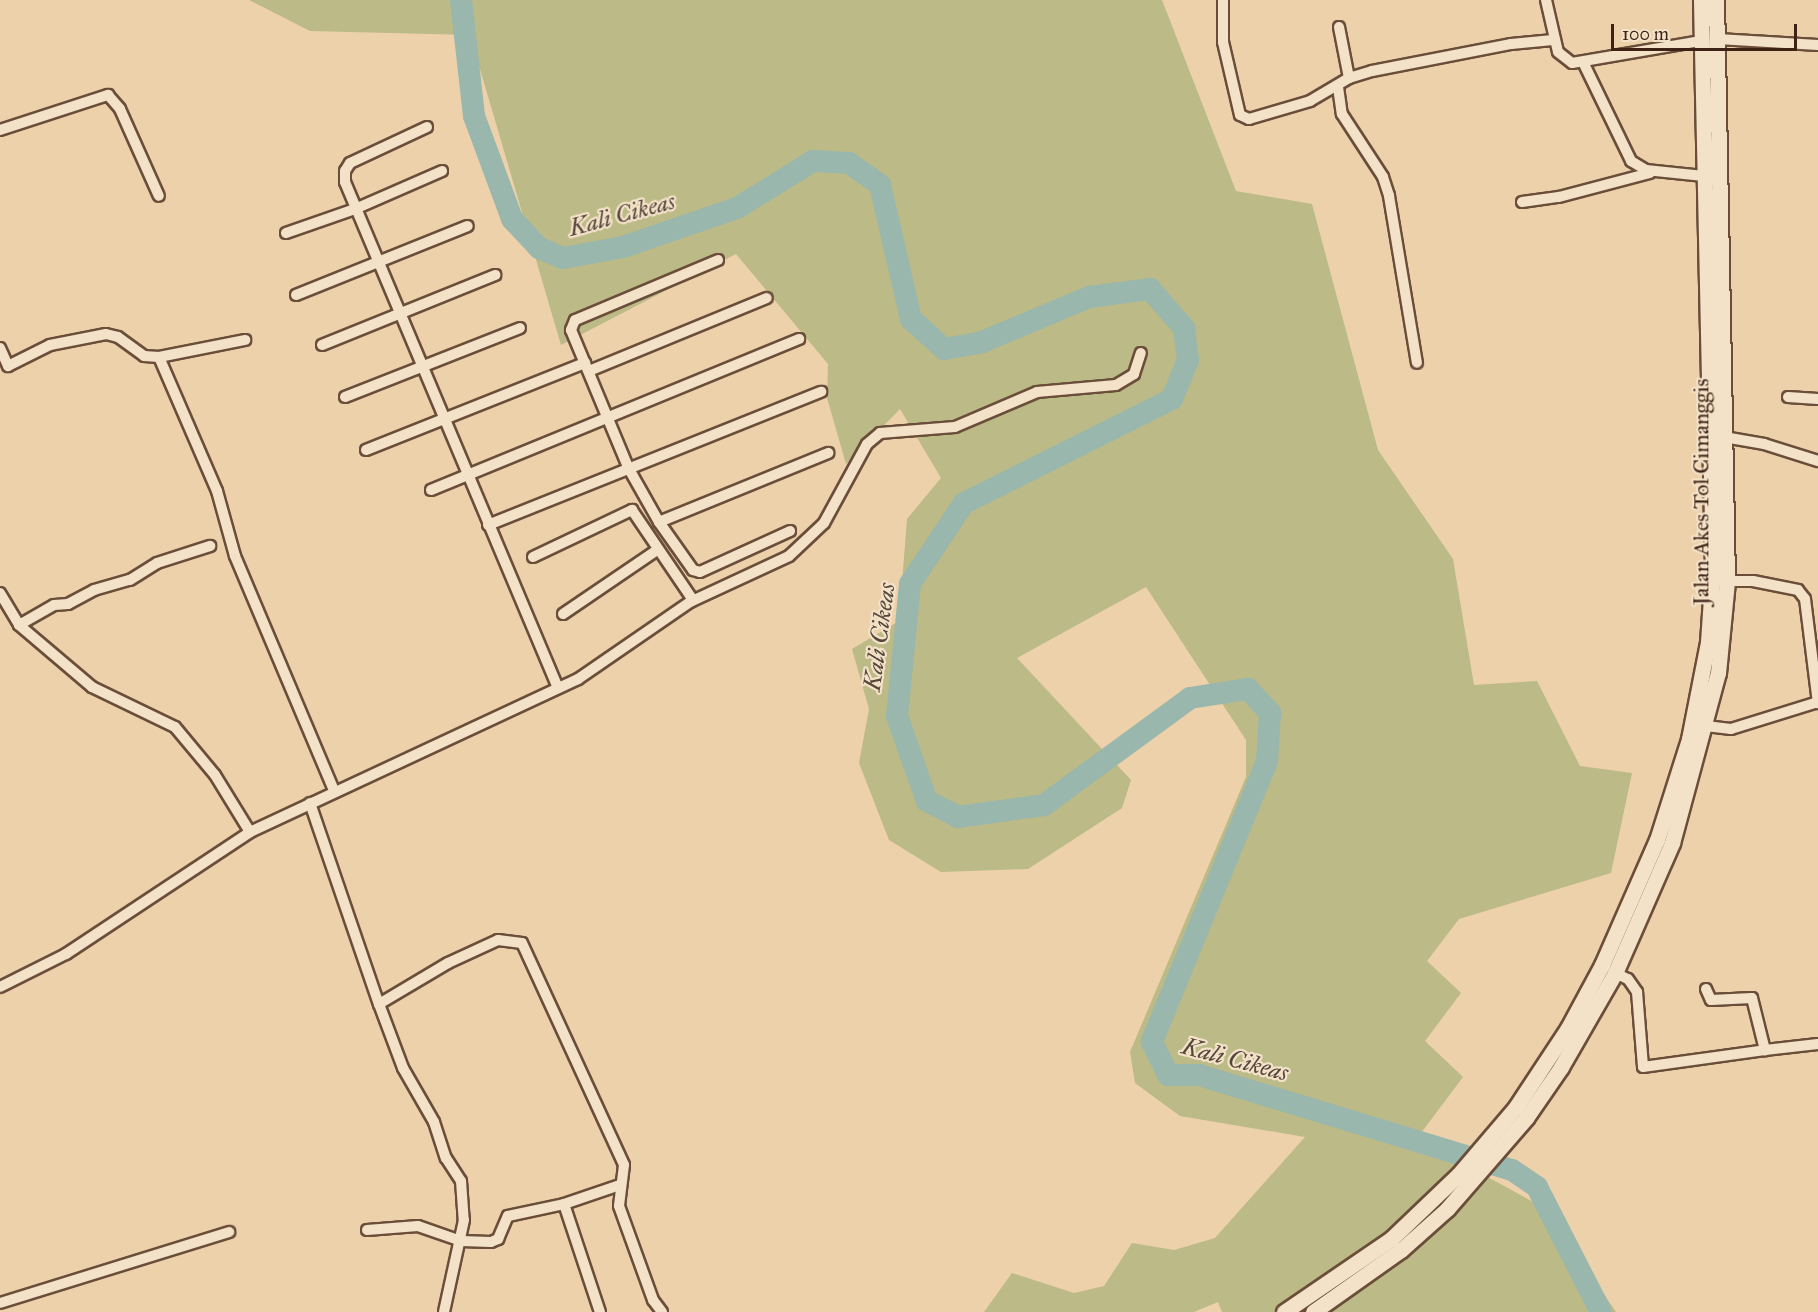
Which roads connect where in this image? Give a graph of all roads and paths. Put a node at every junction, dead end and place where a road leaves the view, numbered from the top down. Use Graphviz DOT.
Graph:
graph roads {
  1 [pos="1223,0"];
  2 [pos="1546,0"];
  3 [pos="1701,0"];
  4 [pos="1716,0"];
  5 [pos="1339,27"];
  6 [pos="1718,39"];
  7 [pos="1553,40"];
  8 [pos="1701,41"];
  9 [pos="1818,45"];
  10 [pos="1584,64"];
  11 [pos="1349,78"];
  12 [pos="1338,87"];
  13 [pos="427,127"];
  14 [pos="0,130"];
  15 [pos="442,171"];
  16 [pos="1653,172"];
  17 [pos="1704,176"];
  18 [pos="159,196"];
  19 [pos="1522,202"];
  20 [pos="355,209"];
  21 [pos="468,226"];
  22 [pos="286,233"];
  23 [pos="718,260"];
  24 [pos="377,263"];
  25 [pos="495,274"];
  26 [pos="296,295"];
  27 [pos="766,298"];
  28 [pos="399,314"];
  29 [pos="520,328"];
  30 [pos="799,339"];
  31 [pos="245,340"];
  32 [pos="322,345"];
  33 [pos="0,348"];
  34 [pos="1141,353"];
  35 [pos="159,357"];
  36 [pos="1418,363"];
  37 [pos="421,365"];
  38 [pos="587,367"];
  39 [pos="4,369"];
  40 [pos="821,392"];
  41 [pos="345,397"];
  42 [pos="1788,397"];
  43 [pos="1818,399"];
  44 [pos="607,417"];
  45 [pos="442,419"];
  46 [pos="1724,437"];
  47 [pos="366,450"];
  48 [pos="828,453"];
  49 [pos="1818,461"];
  50 [pos="629,469"];
  51 [pos="466,477"];
  52 [pos="431,490"];
  53 [pos="658,522"];
  54 [pos="488,525"];
  55 [pos="790,531"];
  56 [pos="210,546"];
  57 [pos="657,550"];
  58 [pos="533,557"];
  59 [pos="1727,581"];
  60 [pos="0,593"];
  61 [pos="693,600"];
  62 [pos="563,614"];
  63 [pos="19,625"];
  64 [pos="558,688"];
  65 [pos="1818,702"];
  66 [pos="1706,726"];
  67 [pos="1695,740"];
  68 [pos="334,790"];
  69 [pos="310,803"];
  70 [pos="250,832"];
  71 [pos="1615,973"];
  72 [pos="0,987"];
  73 [pos="1706,989"];
  74 [pos="379,1004"];
  75 [pos="1818,1044"];
  76 [pos="1765,1050"];
  77 [pos="1521,1113"];
  78 [pos="620,1185"];
  79 [pos="564,1204"];
  80 [pos="367,1230"];
  81 [pos="229,1232"];
  82 [pos="461,1241"];
  83 [pos="0,1303"];
  84 [pos="444,1312"];
  85 [pos="600,1312"];
  86 [pos="662,1312"];
  87 [pos="1284,1312"];
  88 [pos="1314,1312"];
  1 -- 12 [label="street"];
  2 -- 7 [label="street"];
  3 -- 8 [label="main road, Jalan Akes Tol Cimanggis"];
  4 -- 6 [label="main road, Jalan Akes Tol Cimanggis"];
  5 -- 11 [label="street"];
  6 -- 9 [label="street"];
  6 -- 46 [label="main road, Jalan Akes Tol Cimanggis"];
  7 -- 10 [label="street"];
  7 -- 11 [label="street"];
  8 -- 10 [label="street"];
  8 -- 17 [label="main road, Jalan Akes Tol Cimanggis"];
  10 -- 16 [label="street"];
  11 -- 12 [label="street"];
  12 -- 36 [label="street"];
  13 -- 20 [label="street"];
  14 -- 18 [label="street"];
  15 -- 20 [label="street"];
  16 -- 17 [label="street"];
  16 -- 19 [label="street"];
  17 -- 67 [label="main road, Jalan Akes Tol Cimanggis"];
  20 -- 22 [label="street"];
  20 -- 24 [label="street"];
  21 -- 24 [label="street"];
  23 -- 38 [label="street"];
  24 -- 26 [label="street"];
  24 -- 28 [label="street"];
  25 -- 28 [label="street"];
  27 -- 38 [label="street"];
  28 -- 32 [label="street"];
  28 -- 37 [label="street"];
  29 -- 37 [label="street"];
  30 -- 44 [label="street"];
  31 -- 35 [label="street"];
  33 -- 39 [label="street"];
  34 -- 61 [label="street"];
  35 -- 39 [label="street"];
  35 -- 68 [label="street"];
  37 -- 41 [label="street"];
  37 -- 45 [label="street"];
  38 -- 44 [label="street"];
  38 -- 45 [label="street"];
  40 -- 50 [label="street"];
  42 -- 43 [label="street"];
  44 -- 50 [label="street"];
  44 -- 51 [label="street"];
  45 -- 47 [label="street"];
  45 -- 51 [label="street"];
  46 -- 49 [label="street"];
  46 -- 59 [label="main road, Jalan Akes Tol Cimanggis"];
  48 -- 53 [label="street"];
  50 -- 53 [label="street"];
  50 -- 54 [label="street"];
  51 -- 52 [label="street"];
  51 -- 54 [label="street"];
  53 -- 55 [label="street"];
  54 -- 64 [label="street"];
  56 -- 63 [label="street"];
  57 -- 58 [label="street"];
  57 -- 61 [label="street"];
  57 -- 62 [label="street"];
  59 -- 65 [label="street"];
  59 -- 66 [label="main road, Jalan Akes Tol Cimanggis"];
  60 -- 63 [label="street"];
  61 -- 64 [label="street"];
  63 -- 70 [label="street"];
  64 -- 68 [label="street"];
  65 -- 66 [label="street"];
  66 -- 67 [label="main road, Jalan Akes Tol Cimanggis"];
  67 -- 71 [label="main road, Jalan Akes Tol Cimanggis"];
  67 -- 77 [label="main road, Jalan Akes Tol Cimanggis"];
  68 -- 69 [label="street"];
  69 -- 70 [label="street"];
  69 -- 74 [label="street"];
  70 -- 72 [label="street"];
  71 -- 76 [label="street"];
  71 -- 77 [label="main road, Jalan Akes Tol Cimanggis"];
  73 -- 76 [label="street"];
  74 -- 78 [label="street"];
  74 -- 82 [label="street"];
  75 -- 76 [label="street"];
  77 -- 87 [label="main road, Jalan Akes Tol Cimanggis"];
  77 -- 88 [label="main road, Jalan Akes Tol Cimanggis"];
  78 -- 79 [label="street"];
  78 -- 86 [label="street"];
  79 -- 82 [label="street"];
  79 -- 85 [label="street"];
  80 -- 82 [label="street"];
  81 -- 83 [label="street"];
  82 -- 84 [label="street"];
}
